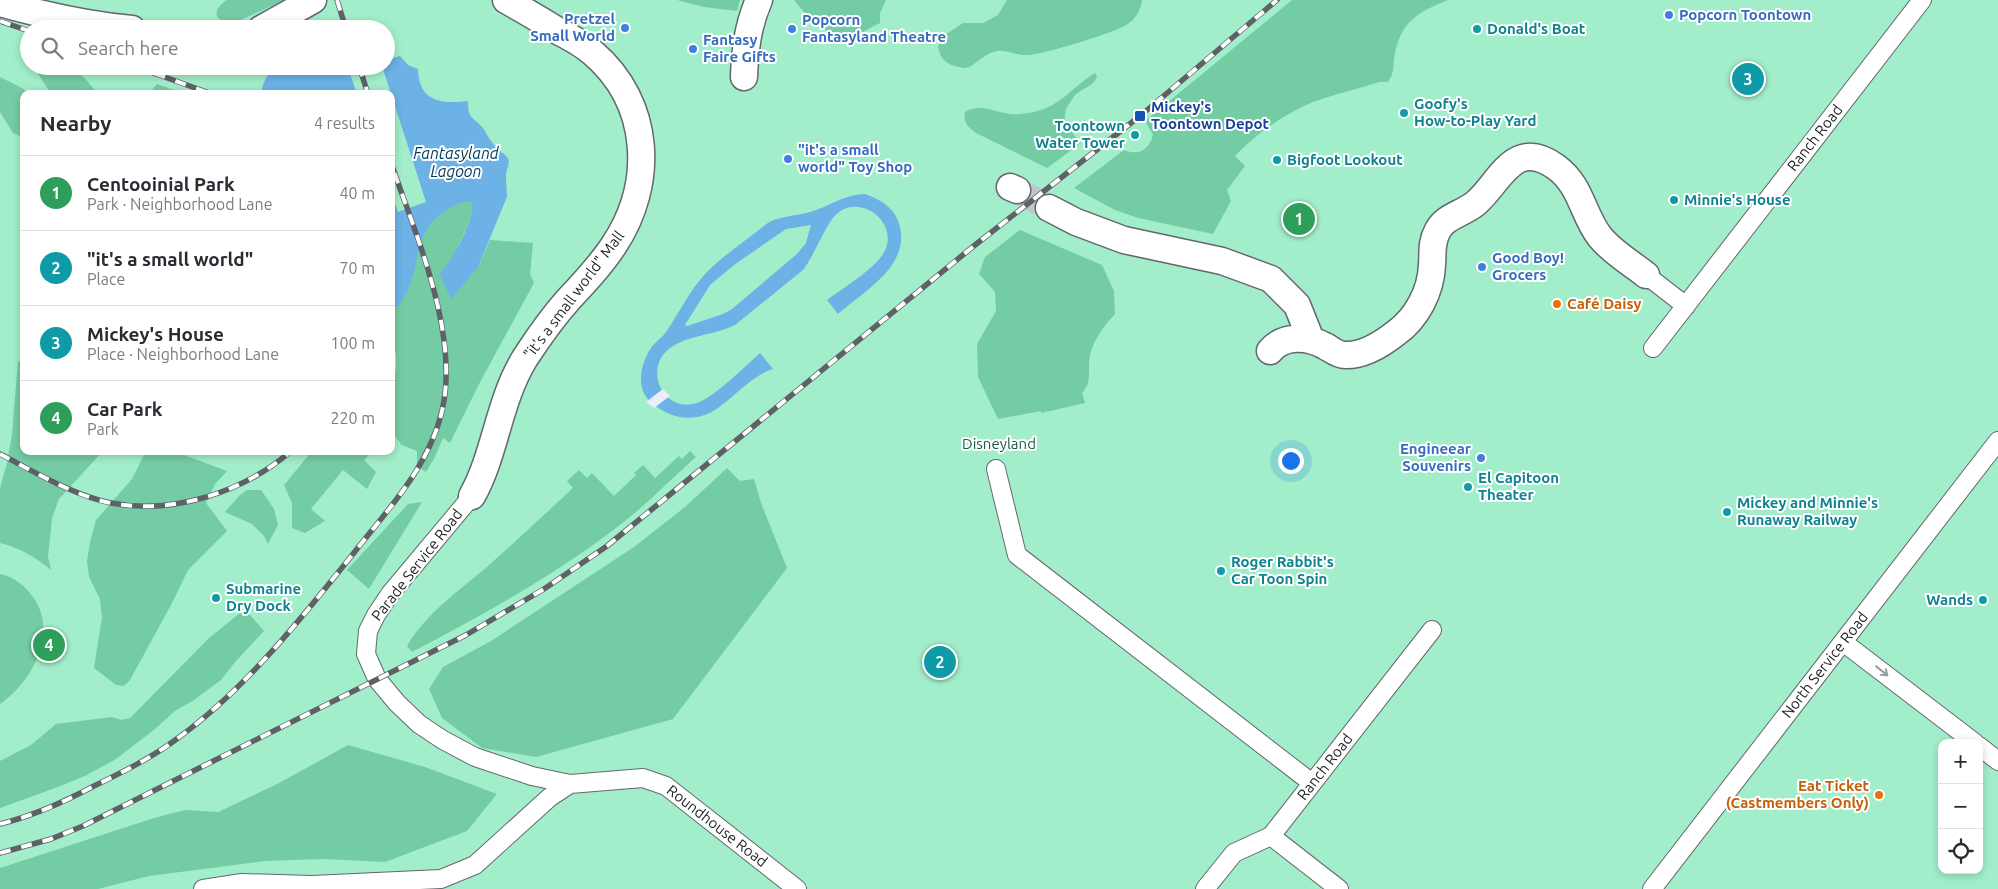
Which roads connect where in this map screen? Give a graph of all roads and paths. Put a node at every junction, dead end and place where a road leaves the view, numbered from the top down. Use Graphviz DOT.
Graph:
graph roads {
  1 [pos="313,0"];
  2 [pos="506,0"];
  3 [pos="759,0"];
  4 [pos="1922,0"];
  5 [pos="0,2"];
  6 [pos="69,20"];
  7 [pos="277,20"];
  8 [pos="744,76"];
  9 [pos="1049,208"];
  10 [pos="1646,275"];
  11 [pos="1686,306"];
  12 [pos="1312,340"];
  13 [pos="1653,348"];
  14 [pos="1270,351"];
  15 [pos="1998,441"];
  16 [pos="996,469"];
  17 [pos="472,496"];
  18 [pos="1432,630"];
  19 [pos="1843,642"];
  20 [pos="1970,739"];
  21 [pos="1983,749"];
  22 [pos="1998,761"];
  23 [pos="1312,783"];
  24 [pos="570,784"];
  25 [pos="1271,836"];
  26 [pos="202,889"];
  27 [pos="797,889"];
  28 [pos="1205,889"];
  29 [pos="1339,889"];
  30 [pos="1652,889"];
  1 -- 7 [label="street"];
  2 -- 17 [label="street, \"it's a small world\" Mall"];
  3 -- 8 [label="street"];
  4 -- 11 [label="lane, Ranch Road"];
  5 -- 6 [label="street"];
  9 -- 12 [label="street"];
  10 -- 11 [label="lane"];
  10 -- 12 [label="street"];
  11 -- 13 [label="lane, Ranch Road"];
  12 -- 14 [label="street"];
  15 -- 19 [label="lane, North Service Road"];
  16 -- 23 [label="lane"];
  17 -- 24 [label="lane, Parade Service Road"];
  18 -- 23 [label="lane, Ranch Road"];
  19 -- 20 [label="lane, one-way"];
  19 -- 30 [label="lane, North Service Road"];
  21 -- 22 [label="lane"];
  23 -- 25 [label="lane, Ranch Road"];
  24 -- 26 [label="lane"];
  24 -- 27 [label="lane, Roundhouse Road"];
  25 -- 28 [label="lane, Ranch Road"];
  25 -- 29 [label="lane"];
}
